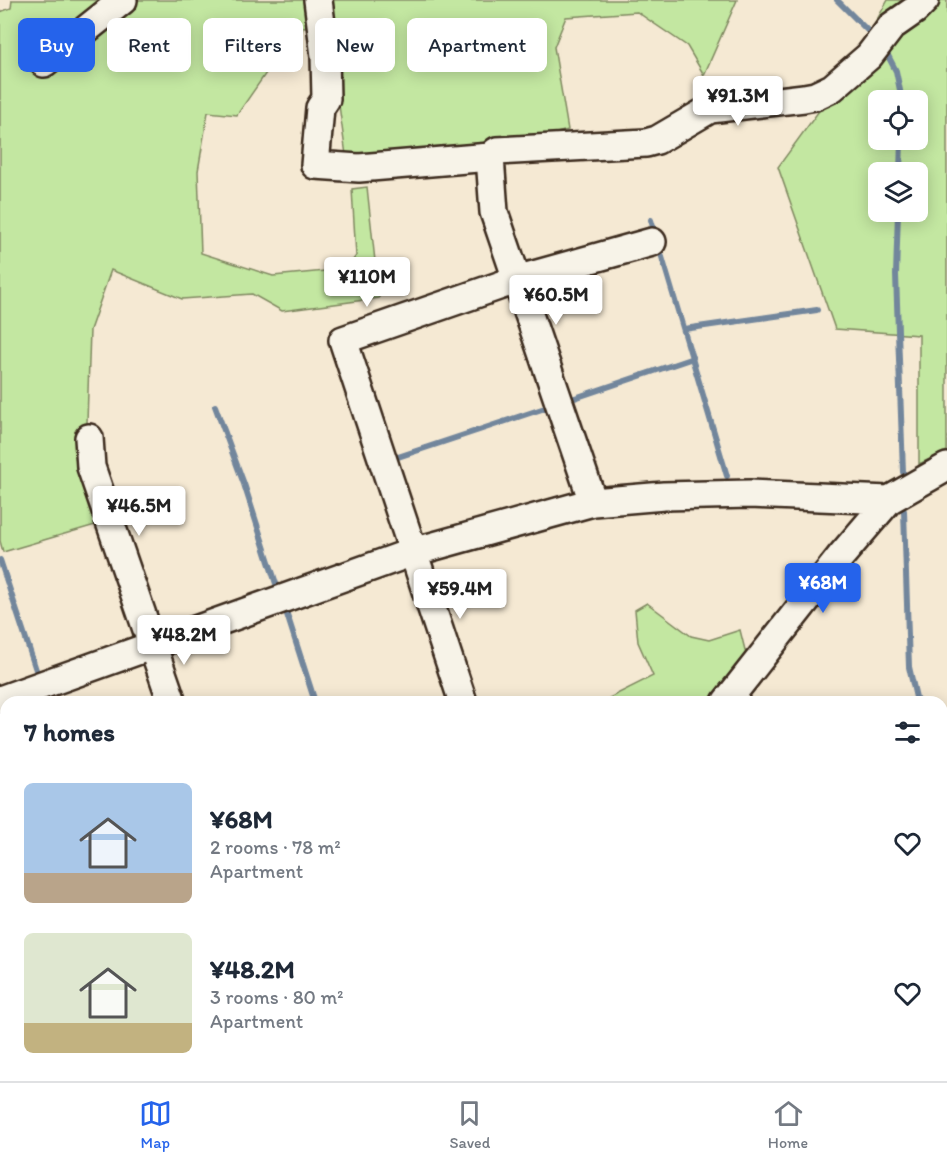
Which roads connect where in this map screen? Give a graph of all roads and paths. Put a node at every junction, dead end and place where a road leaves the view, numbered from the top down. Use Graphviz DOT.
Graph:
graph roads {
  1 [pos="123,0"];
  2 [pos="318,0"];
  3 [pos="925,0"];
  4 [pos="95,22"];
  5 [pos="490,157"];
  6 [pos="652,242"];
  7 [pos="516,280"];
  8 [pos="89,438"];
  9 [pos="947,467"];
  10 [pos="889,500"];
  11 [pos="593,502"];
  12 [pos="413,552"];
  13 [pos="152,645"];
  14 [pos="11,696"];
  15 [pos="170,696"];
  16 [pos="461,696"];
  17 [pos="733,696"];
  1 -- 4 [label="street"];
  2 -- 5 [label="street"];
  3 -- 5 [label="street"];
  5 -- 7 [label="street"];
  6 -- 7 [label="street"];
  7 -- 11 [label="street"];
  7 -- 12 [label="street"];
  8 -- 13 [label="street"];
  9 -- 10 [label="street"];
  10 -- 11 [label="street"];
  10 -- 17 [label="street"];
  11 -- 12 [label="street"];
  12 -- 13 [label="street"];
  12 -- 16 [label="street"];
  13 -- 14 [label="street"];
  13 -- 15 [label="street"];
}
